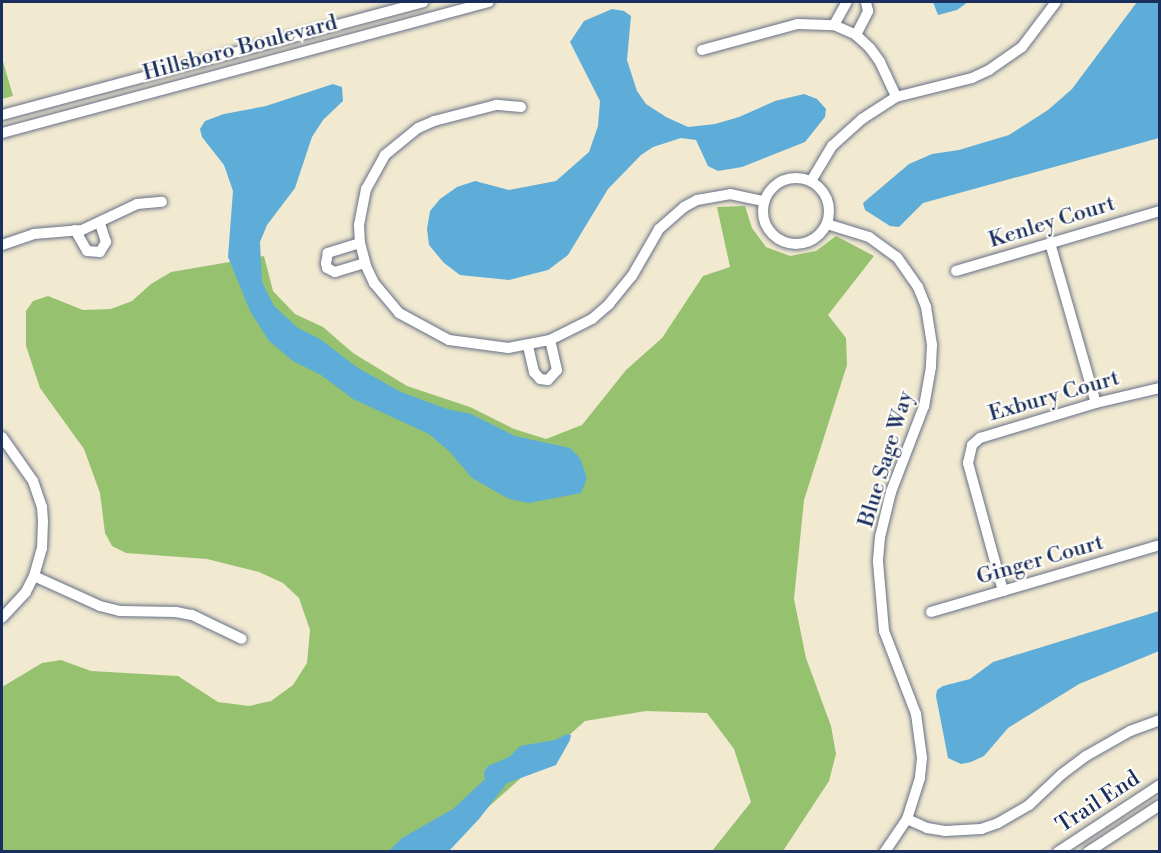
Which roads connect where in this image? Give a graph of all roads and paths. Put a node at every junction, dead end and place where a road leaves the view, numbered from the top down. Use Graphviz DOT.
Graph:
graph roads {
  1 [pos="423,2"];
  2 [pos="489,2"];
  3 [pos="847,2"];
  4 [pos="866,2"];
  5 [pos="1056,2"];
  6 [pos="834,25"];
  7 [pos="856,35"];
  8 [pos="702,50"];
  9 [pos="896,97"];
  10 [pos="522,107"];
  11 [pos="2,115"];
  12 [pos="2,133"];
  13 [pos="811,181"];
  14 [pos="763,201"];
  15 [pos="162,202"];
  16 [pos="1160,211"];
  17 [pos="100,224"];
  18 [pos="827,224"];
  19 [pos="75,230"];
  20 [pos="360,243"];
  21 [pos="1050,243"];
  22 [pos="2,245"];
  23 [pos="365,263"];
  24 [pos="956,271"];
  25 [pos="550,340"];
  26 [pos="528,346"];
  27 [pos="1160,388"];
  28 [pos="1096,403"];
  29 [pos="2,437"];
  30 [pos="1160,545"];
  31 [pos="34,576"];
  32 [pos="1003,591"];
  33 [pos="931,612"];
  34 [pos="2,618"];
  35 [pos="242,639"];
  36 [pos="1160,720"];
  37 [pos="1160,786"];
  38 [pos="1160,805"];
  39 [pos="908,819"];
  40 [pos="885,852"];
  41 [pos="1058,852"];
  42 [pos="1088,852"];
  1 -- 11 [label="street, Hillsboro Boulevard"];
  2 -- 12 [label="street, Hillsboro Boulevard"];
  3 -- 6 [label="street"];
  4 -- 7 [label="street"];
  5 -- 9 [label="street"];
  6 -- 7 [label="street"];
  6 -- 8 [label="street"];
  7 -- 9 [label="street"];
  9 -- 13 [label="street"];
  10 -- 20 [label="street"];
  13 -- 14 [label="street"];
  13 -- 18 [label="street"];
  14 -- 18 [label="street"];
  14 -- 25 [label="street"];
  15 -- 17 [label="street"];
  16 -- 21 [label="street, Kenley Court"];
  17 -- 19 [label="street"];
  17 -- 19 [label="street"];
  18 -- 39 [label="street, Blue Sage Way"];
  19 -- 22 [label="street"];
  20 -- 23 [label="street"];
  20 -- 23 [label="street"];
  21 -- 24 [label="street, Kenley Court"];
  21 -- 28 [label="street"];
  23 -- 26 [label="street"];
  25 -- 26 [label="street"];
  25 -- 26 [label="street"];
  27 -- 28 [label="street, Exbury Court"];
  28 -- 32 [label="street, Exbury Court"];
  29 -- 31 [label="street"];
  30 -- 32 [label="street, Ginger Court"];
  31 -- 34 [label="street"];
  31 -- 35 [label="street"];
  32 -- 33 [label="street, Ginger Court"];
  36 -- 39 [label="street"];
  37 -- 41 [label="street, Trail End"];
  38 -- 42 [label="street, Trail End"];
  39 -- 40 [label="street, Blue Sage Way"];
}
